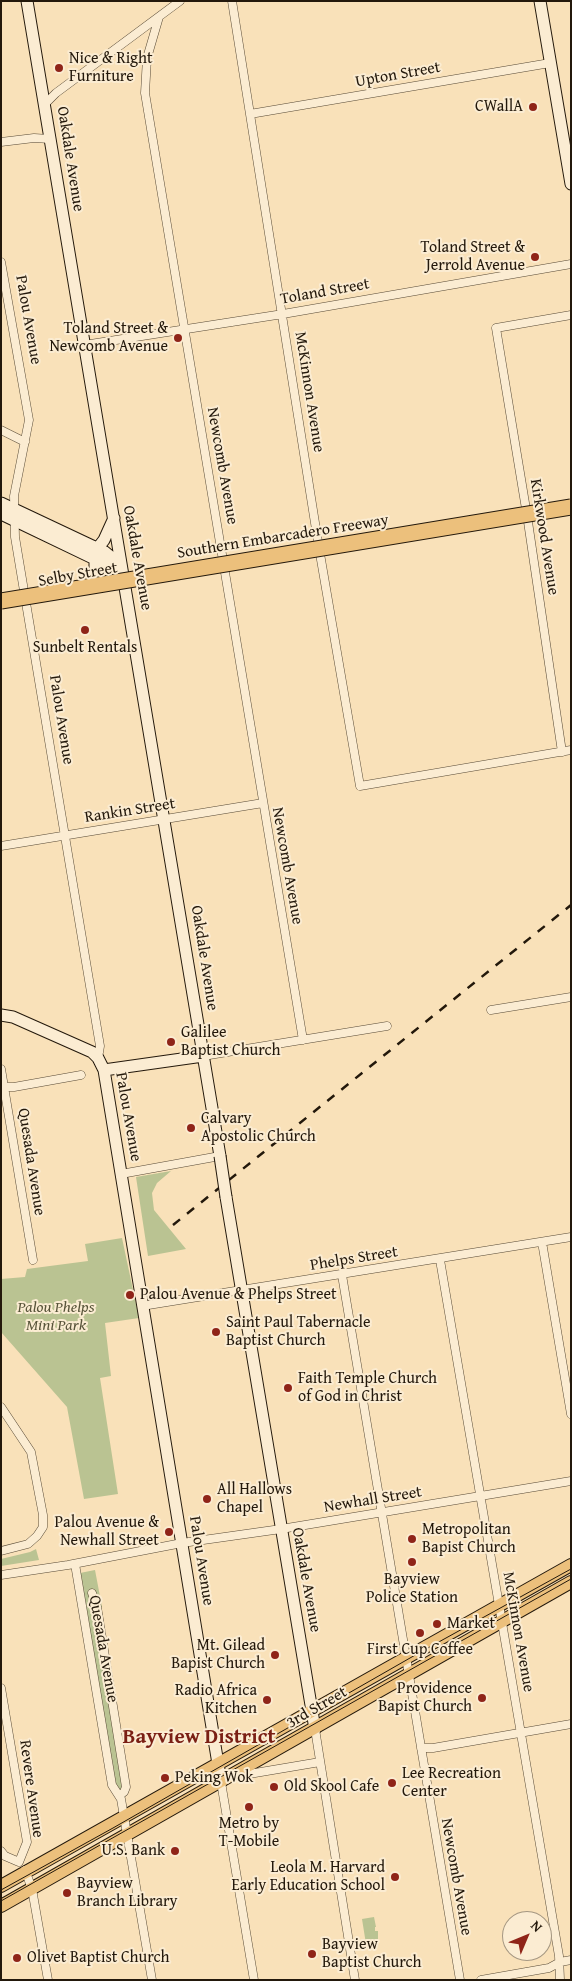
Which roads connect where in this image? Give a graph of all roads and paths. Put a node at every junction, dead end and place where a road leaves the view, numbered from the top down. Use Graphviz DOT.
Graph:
graph roads {
  1 [pos="27,1"];
  2 [pos="180,1"];
  3 [pos="232,1"];
  4 [pos="540,1"];
  5 [pos="158,17"];
  6 [pos="550,63"];
  7 [pos="44,105"];
  8 [pos="250,114"];
  9 [pos="50,139"];
  10 [pos="1,142"];
  11 [pos="571,184"];
  12 [pos="1,262"];
  13 [pos="571,264"];
  14 [pos="283,314"];
  15 [pos="571,315"];
  16 [pos="184,329"];
  17 [pos="84,345"];
  18 [pos="1,430"];
  19 [pos="25,442"];
  20 [pos="1,503"];
  21 [pos="570,509"];
  22 [pos="539,513"];
  23 [pos="1,514"];
  24 [pos="13,514"];
  25 [pos="516,517"];
  26 [pos="114,518"];
  27 [pos="319,548"];
  28 [pos="96,554"];
  29 [pos="224,564"];
  30 [pos="121,565"];
  31 [pos="125,581"];
  32 [pos="87,587"];
  33 [pos="25,598"];
  34 [pos="1,601"];
  35 [pos="1,606"];
  36 [pos="571,750"];
  37 [pos="562,752"];
  38 [pos="263,803"];
  39 [pos="164,819"];
  40 [pos="64,836"];
  41 [pos="1,846"];
  42 [pos="571,997"];
  43 [pos="491,1010"];
  44 [pos="1,1014"];
  45 [pos="387,1026"];
  46 [pos="303,1040"];
  47 [pos="203,1056"];
  48 [pos="98,1058"];
  49 [pos="1,1069"];
  50 [pos="104,1070"];
  51 [pos="81,1075"];
  52 [pos="3,1087"];
  53 [pos="220,1156"];
  54 [pos="121,1174"];
  55 [pos="571,1237"];
  56 [pos="542,1242"];
  57 [pos="33,1260"];
  58 [pos="440,1260"];
  59 [pos="342,1275"];
  60 [pos="242,1291"];
  61 [pos="142,1306"];
  62 [pos="1,1407"];
  63 [pos="571,1414"];
  64 [pos="571,1481"];
  65 [pos="481,1496"];
  66 [pos="382,1513"];
  67 [pos="282,1529"];
  68 [pos="182,1544"];
  69 [pos="1,1551"];
  70 [pos="75,1564"];
  71 [pos="571,1565"];
  72 [pos="1,1575"];
  73 [pos="571,1582"];
  74 [pos="92,1593"];
  75 [pos="499,1605"];
  76 [pos="502,1621"];
  77 [pos="406,1658"];
  78 [pos="408,1674"];
  79 [pos="1,1688"];
  80 [pos="312,1711"];
  81 [pos="571,1724"];
  82 [pos="315,1729"];
  83 [pos="521,1732"];
  84 [pos="421,1748"];
  85 [pos="320,1762"];
  86 [pos="218,1764"];
  87 [pos="250,1774"];
  88 [pos="221,1782"];
  89 [pos="120,1796"];
  90 [pos="124,1818"];
  91 [pos="127,1835"];
  92 [pos="1,1851"];
  93 [pos="23,1867"];
  94 [pos="1,1886"];
  95 [pos="32,1889"];
  96 [pos="1,1906"];
  97 [pos="571,1960"];
  98 [pos="560,1962"];
  99 [pos="48,1980"];
  100 [pos="152,1980"];
  101 [pos="254,1980"];
  102 [pos="355,1980"];
  103 [pos="460,1980"];
  104 [pos="481,1980"];
  105 [pos="560,1980"];
  1 -- 7 [label="main road, Oakdale Avenue"];
  2 -- 5 [label="street"];
  3 -- 8 [label="street, McKinnon Avenue"];
  4 -- 6 [label="main road"];
  5 -- 7 [label="street"];
  5 -- 16 [label="street, Newcomb Avenue"];
  6 -- 8 [label="street, Upton Street"];
  6 -- 11 [label="main road"];
  7 -- 9 [label="main road, Oakdale Avenue"];
  8 -- 14 [label="street, McKinnon Avenue"];
  9 -- 10 [label="street"];
  9 -- 17 [label="main road, Oakdale Avenue"];
  12 -- 19 [label="street, Palou Avenue"];
  13 -- 14 [label="street, Toland Street"];
  14 -- 16 [label="street, Toland Street"];
  14 -- 27 [label="street, McKinnon Avenue"];
  15 -- 37 [label="street, Kirkwood Avenue"];
  16 -- 17 [label="street, Toland Street"];
  16 -- 29 [label="street, Newcomb Avenue"];
  17 -- 26 [label="main road, Oakdale Avenue"];
  18 -- 19 [label="street"];
  19 -- 24 [label="street, Palou Avenue"];
  20 -- 24 [label="main road"];
  21 -- 22 [label="street"];
  21 -- 34 [label="highway, Southern Embarcadero Freeway, bridge"];
  21 -- 35 [label="highway, Southern Embarcadero Freeway"];
  23 -- 24 [label="main road"];
  24 -- 28 [label="main road"];
  24 -- 33 [label="street, Palou Avenue"];
  25 -- 27 [label="street, Selby Street"];
  26 -- 28 [label="main road"];
  26 -- 30 [label="main road, Oakdale Avenue"];
  27 -- 29 [label="street, Selby Street"];
  27 -- 37 [label="street, McKinnon Avenue"];
  28 -- 30 [label="main road"];
  28 -- 32 [label="main road"];
  29 -- 31 [label="street, Selby Street"];
  29 -- 38 [label="street, Newcomb Avenue"];
  30 -- 31 [label="main road, Oakdale Avenue"];
  31 -- 32 [label="street, Selby Street"];
  31 -- 39 [label="main road, Oakdale Avenue"];
  32 -- 33 [label="street, Selby Street"];
  33 -- 34 [label="street, Selby Street"];
  33 -- 40 [label="street, Palou Avenue"];
  36 -- 37 [label="street"];
  38 -- 39 [label="street, Rankin Street"];
  38 -- 46 [label="street, Newcomb Avenue"];
  39 -- 40 [label="street, Rankin Street"];
  39 -- 47 [label="main road, Oakdale Avenue"];
  40 -- 41 [label="street, Rankin Street"];
  40 -- 48 [label="street, Palou Avenue"];
  42 -- 43 [label="street"];
  44 -- 48 [label="main road"];
  45 -- 46 [label="street"];
  46 -- 47 [label="street"];
  47 -- 50 [label="main road"];
  47 -- 53 [label="main road, Oakdale Avenue"];
  48 -- 50 [label="main road, Palou Avenue"];
  49 -- 52 [label="street, Quesada Avenue"];
  50 -- 54 [label="main road, Palou Avenue"];
  51 -- 52 [label="street"];
  52 -- 57 [label="street, Quesada Avenue"];
  53 -- 54 [label="street"];
  53 -- 60 [label="main road, Oakdale Avenue, bridge"];
  54 -- 61 [label="main road, Palou Avenue"];
  55 -- 56 [label="street, Phelps Street"];
  56 -- 58 [label="street, Phelps Street"];
  56 -- 63 [label="street"];
  58 -- 59 [label="street, Phelps Street"];
  58 -- 65 [label="street, McKinnon Avenue"];
  59 -- 60 [label="street, Phelps Street"];
  59 -- 66 [label="street, Newcomb Avenue"];
  60 -- 61 [label="street, Phelps Street"];
  60 -- 67 [label="main road, Oakdale Avenue"];
  61 -- 68 [label="main road, Palou Avenue"];
  62 -- 69 [label="street"];
  64 -- 65 [label="street, Newhall Street"];
  65 -- 66 [label="street, Newhall Street"];
  65 -- 75 [label="street, McKinnon Avenue"];
  66 -- 67 [label="street, Newhall Street"];
  66 -- 77 [label="street, Newcomb Avenue"];
  67 -- 68 [label="street, Newhall Street"];
  67 -- 80 [label="main road, Oakdale Avenue"];
  68 -- 70 [label="street, Newhall Street"];
  68 -- 86 [label="main road, Palou Avenue"];
  70 -- 72 [label="street, Newhall Street"];
  70 -- 89 [label="street, Quesada Avenue"];
  71 -- 75 [label="main road, 3rd Street"];
  73 -- 76 [label="main road, 3rd Street"];
  74 -- 89 [label="street, Quesada Avenue"];
  75 -- 76 [label="street, McKinnon Avenue"];
  75 -- 77 [label="main road, 3rd Street"];
  76 -- 78 [label="main road, 3rd Street"];
  76 -- 83 [label="street, McKinnon Avenue"];
  77 -- 78 [label="street, Newcomb Avenue"];
  77 -- 80 [label="main road, 3rd Street"];
  78 -- 82 [label="main road, 3rd Street"];
  78 -- 84 [label="street, Newcomb Avenue"];
  79 -- 93 [label="street, Revere Avenue"];
  80 -- 82 [label="main road, Oakdale Avenue"];
  80 -- 86 [label="main road, 3rd Street"];
  81 -- 83 [label="street"];
  82 -- 85 [label="street, Oakdale Avenue"];
  82 -- 88 [label="main road, 3rd Street"];
  83 -- 84 [label="street"];
  83 -- 98 [label="street, McKinnon Avenue"];
  84 -- 103 [label="street, Newcomb Avenue"];
  85 -- 87 [label="street"];
  85 -- 102 [label="street, Oakdale Avenue"];
  86 -- 88 [label="main road, Palou Avenue"];
  86 -- 90 [label="main road, 3rd Street"];
  88 -- 91 [label="main road, 3rd Street"];
  88 -- 101 [label="street, Palou Avenue"];
  89 -- 90 [label="street, Quesada Avenue"];
  90 -- 91 [label="street, Quesada Avenue"];
  90 -- 93 [label="main road, 3rd Street"];
  91 -- 95 [label="main road, 3rd Street"];
  91 -- 100 [label="street, Quesada Avenue"];
  92 -- 93 [label="street"];
  93 -- 94 [label="main road, 3rd Street"];
  93 -- 95 [label="street"];
  95 -- 96 [label="main road, 3rd Street"];
  95 -- 99 [label="street"];
  97 -- 98 [label="street"];
  98 -- 104 [label="street"];
  98 -- 105 [label="street, McKinnon Avenue"];
}
